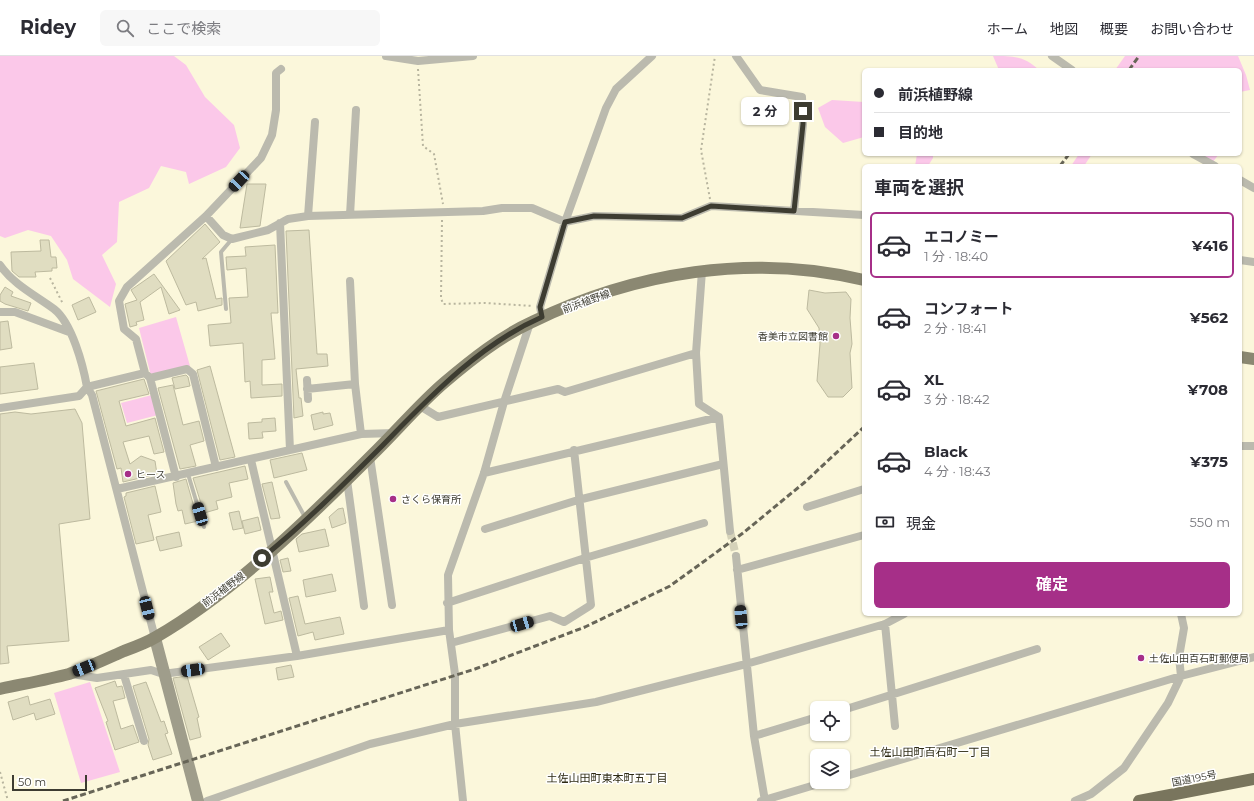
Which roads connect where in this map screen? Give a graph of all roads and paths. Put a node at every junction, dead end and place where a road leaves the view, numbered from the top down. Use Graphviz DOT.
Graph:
graph roads {
  1 [pos="386,56"];
  2 [pos="473,56"];
  3 [pos="652,56"];
  4 [pos="715,56"];
  5 [pos="736,56"];
  6 [pos="1052,56"];
  7 [pos="418,60"];
  8 [pos="1069,68"];
  9 [pos="281,69"];
  10 [pos="356,110"];
  11 [pos="314,122"];
  12 [pos="1197,156"];
  13 [pos="1211,164"];
  14 [pos="1242,181"];
  15 [pos="1254,188"];
  16 [pos="711,206"];
  17 [pos="794,211"];
  18 [pos="442,212"];
  19 [pos="350,215"];
  20 [pos="862,215"];
  21 [pos="206,216"];
  22 [pos="308,216"];
  23 [pos="565,222"];
  24 [pos="280,223"];
  25 [pos="232,239"];
  26 [pos="1242,260"];
  27 [pos="1254,262"];
  28 [pos="0,265"];
  29 [pos="702,271"];
  30 [pos="50,278"];
  31 [pos="350,280"];
  32 [pos="862,280"];
  33 [pos="63,306"];
  34 [pos="226,309"];
  35 [pos="0,312"];
  36 [pos="541,312"];
  37 [pos="530,322"];
  38 [pos="69,332"];
  39 [pos="696,353"];
  40 [pos="1242,357"];
  41 [pos="1254,359"];
  42 [pos="148,375"];
  43 [pos="355,384"];
  44 [pos="87,387"];
  45 [pos="308,400"];
  46 [pos="504,402"];
  47 [pos="420,406"];
  48 [pos="0,408"];
  49 [pos="718,418"];
  50 [pos="394,432"];
  51 [pos="361,434"];
  52 [pos="1242,446"];
  53 [pos="1254,446"];
  54 [pos="290,450"];
  55 [pos="574,450"];
  56 [pos="370,457"];
  57 [pos="251,460"];
  58 [pos="723,464"];
  59 [pos="216,467"];
  60 [pos="484,473"];
  61 [pos="188,474"];
  62 [pos="176,477"];
  63 [pos="346,480"];
  64 [pos="286,482"];
  65 [pos="117,489"];
  66 [pos="862,490"];
  67 [pos="578,500"];
  68 [pos="807,507"];
  69 [pos="306,519"];
  70 [pos="704,523"];
  71 [pos="204,527"];
  72 [pos="485,529"];
  73 [pos="730,531"];
  74 [pos="862,536"];
  75 [pos="273,550"];
  76 [pos="736,556"];
  77 [pos="585,558"];
  78 [pos="737,570"];
  79 [pos="447,603"];
  80 [pos="392,605"];
  81 [pos="364,606"];
  82 [pos="900,616"];
  83 [pos="1181,616"];
  84 [pos="885,624"];
  85 [pos="449,630"];
  86 [pos="155,638"];
  87 [pos="451,643"];
  88 [pos="1037,649"];
  89 [pos="296,656"];
  90 [pos="1254,657"];
  91 [pos="746,664"];
  92 [pos="70,674"];
  93 [pos="163,674"];
  94 [pos="124,675"];
  95 [pos="1181,676"];
  96 [pos="0,689"];
  97 [pos="892,695"];
  98 [pos="850,708"];
  99 [pos="810,719"];
  100 [pos="455,724"];
  101 [pos="895,726"];
  102 [pos="754,736"];
  103 [pos="144,741"];
  104 [pos="0,772"];
  105 [pos="850,775"];
  106 [pos="1254,779"];
  107 [pos="810,787"];
  108 [pos="8,801"];
  109 [pos="198,801"];
  110 [pos="208,801"];
  111 [pos="463,801"];
  112 [pos="764,801"];
  113 [pos="1075,801"];
  114 [pos="1139,801"];
  1 -- 7 [label="street"];
  2 -- 7 [label="street"];
  3 -- 23 [label="street"];
  4 -- 16 [label="path"];
  5 -- 17 [label="street"];
  6 -- 8 [label="street"];
  7 -- 18 [label="path"];
  9 -- 21 [label="street"];
  10 -- 19 [label="street"];
  11 -- 22 [label="street"];
  12 -- 13 [label="street"];
  14 -- 15 [label="street"];
  16 -- 17 [label="street"];
  16 -- 23 [label="street"];
  17 -- 20 [label="street"];
  18 -- 19 [label="street"];
  18 -- 23 [label="street"];
  18 -- 36 [label="path"];
  19 -- 22 [label="street"];
  21 -- 25 [label="street"];
  21 -- 42 [label="street"];
  22 -- 24 [label="street"];
  23 -- 36 [label="street"];
  24 -- 25 [label="street"];
  24 -- 54 [label="street"];
  25 -- 34 [label="lane"];
  26 -- 27 [label="street"];
  28 -- 38 [label="street"];
  29 -- 32 [label="main road, 前浜植野線"];
  29 -- 36 [label="main road, 前浜植野線"];
  29 -- 39 [label="street"];
  30 -- 33 [label="path"];
  31 -- 43 [label="street"];
  35 -- 38 [label="street"];
  36 -- 37 [label="main road, 前浜植野線"];
  37 -- 46 [label="street"];
  37 -- 47 [label="main road, 前浜植野線"];
  38 -- 44 [label="street"];
  39 -- 46 [label="street"];
  39 -- 49 [label="street"];
  40 -- 41 [label="main road"];
  42 -- 44 [label="street"];
  42 -- 59 [label="street"];
  42 -- 62 [label="street"];
  43 -- 45 [label="street"];
  43 -- 51 [label="street"];
  44 -- 48 [label="street"];
  44 -- 65 [label="street"];
  46 -- 47 [label="street"];
  46 -- 60 [label="street"];
  47 -- 50 [label="main road, 前浜植野線"];
  49 -- 55 [label="street"];
  49 -- 58 [label="street"];
  50 -- 51 [label="street"];
  50 -- 56 [label="main road, 前浜植野線"];
  51 -- 54 [label="street"];
  52 -- 53 [label="street"];
  54 -- 57 [label="street"];
  55 -- 60 [label="street"];
  55 -- 67 [label="street"];
  56 -- 63 [label="main road, 前浜植野線"];
  56 -- 80 [label="street"];
  57 -- 59 [label="street"];
  57 -- 75 [label="street"];
  58 -- 67 [label="street"];
  58 -- 73 [label="street"];
  59 -- 61 [label="street"];
  60 -- 79 [label="street"];
  61 -- 62 [label="street"];
  61 -- 71 [label="lane"];
  62 -- 65 [label="street"];
  63 -- 69 [label="main road, 前浜植野線"];
  63 -- 81 [label="street"];
  64 -- 69 [label="lane"];
  65 -- 86 [label="street"];
  66 -- 68 [label="street"];
  67 -- 72 [label="street"];
  67 -- 77 [label="street"];
  69 -- 75 [label="main road, 前浜植野線"];
  70 -- 77 [label="street"];
  74 -- 78 [label="street"];
  75 -- 86 [label="main road, 前浜植野線"];
  75 -- 89 [label="street"];
  76 -- 78 [label="street"];
  77 -- 79 [label="street"];
  77 -- 87 [label="street"];
  78 -- 91 [label="street"];
  79 -- 85 [label="street"];
  82 -- 84 [label="street"];
  83 -- 95 [label="street"];
  84 -- 91 [label="street"];
  84 -- 97 [label="street"];
  85 -- 87 [label="street"];
  85 -- 89 [label="street"];
  86 -- 92 [label="main road, 前浜植野線"];
  86 -- 93 [label="street"];
  87 -- 100 [label="street"];
  88 -- 97 [label="street"];
  89 -- 93 [label="street"];
  90 -- 95 [label="street"];
  91 -- 100 [label="street"];
  91 -- 102 [label="street"];
  92 -- 94 [label="street"];
  92 -- 96 [label="main road, 前浜植野線"];
  93 -- 94 [label="street"];
  93 -- 109 [label="street"];
  94 -- 103 [label="street"];
  95 -- 105 [label="street"];
  95 -- 113 [label="street"];
  97 -- 98 [label="street"];
  97 -- 101 [label="street"];
  99 -- 102 [label="street"];
  100 -- 110 [label="street"];
  100 -- 111 [label="street"];
  102 -- 112 [label="street"];
  104 -- 108 [label="path"];
  106 -- 114 [label="highway, 国道195号"];
  107 -- 112 [label="street"];
}
